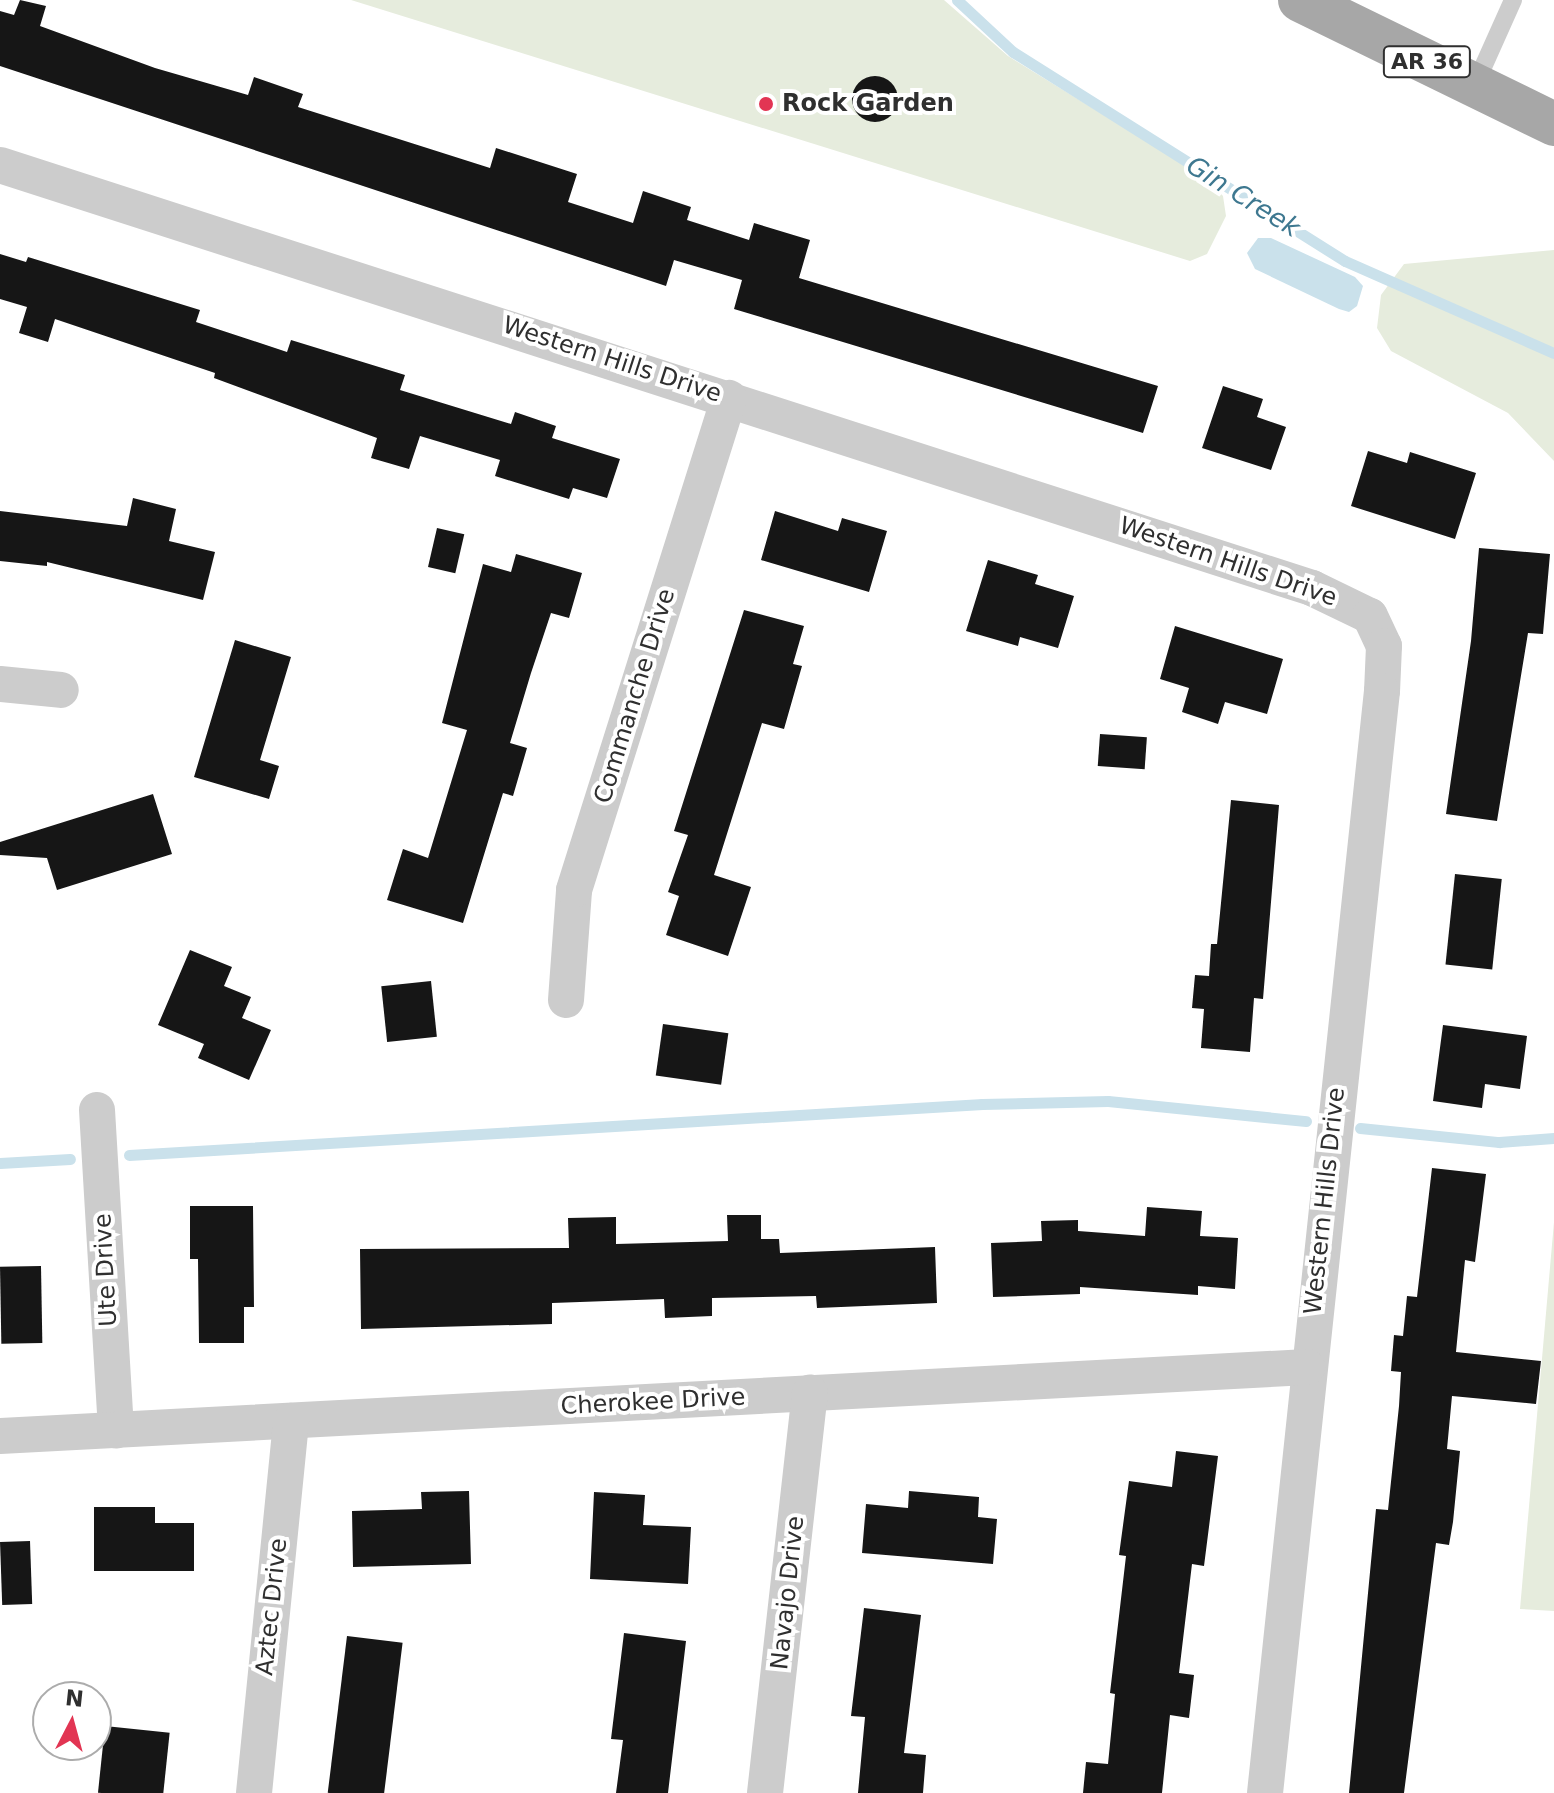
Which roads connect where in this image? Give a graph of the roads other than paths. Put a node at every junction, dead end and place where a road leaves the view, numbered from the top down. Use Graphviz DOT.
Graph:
graph roads {
  1 [pos="1300,0"];
  2 [pos="1513,0"];
  3 [pos="1475,86"];
  4 [pos="1554,124"];
  5 [pos="0,165"];
  6 [pos="729,398"];
  7 [pos="0,684"];
  8 [pos="61,690"];
  9 [pos="566,1000"];
  10 [pos="97,1110"];
  11 [pos="1307,1367"];
  12 [pos="810,1393"];
  13 [pos="291,1421"];
  14 [pos="116,1430"];
  15 [pos="0,1436"];
  16 [pos="254,1793"];
  17 [pos="765,1793"];
  18 [pos="1265,1793"];
  1 -- 3 [label="main road, AR 36"];
  2 -- 3 [label="lane"];
  3 -- 4 [label="main road, AR 36"];
  5 -- 6 [label="street, Western Hills Drive"];
  6 -- 9 [label="street, Commanche Drive"];
  6 -- 11 [label="street, Western Hills Drive"];
  7 -- 8 [label="street"];
  10 -- 14 [label="street, Ute Drive"];
  11 -- 12 [label="street, Cherokee Drive"];
  11 -- 18 [label="street, Western Hills Drive"];
  12 -- 13 [label="street, Cherokee Drive"];
  12 -- 17 [label="street, Navajo Drive"];
  13 -- 14 [label="street, Cherokee Drive"];
  13 -- 16 [label="street, Aztec Drive"];
  14 -- 15 [label="street, Cherokee Drive"];
}
